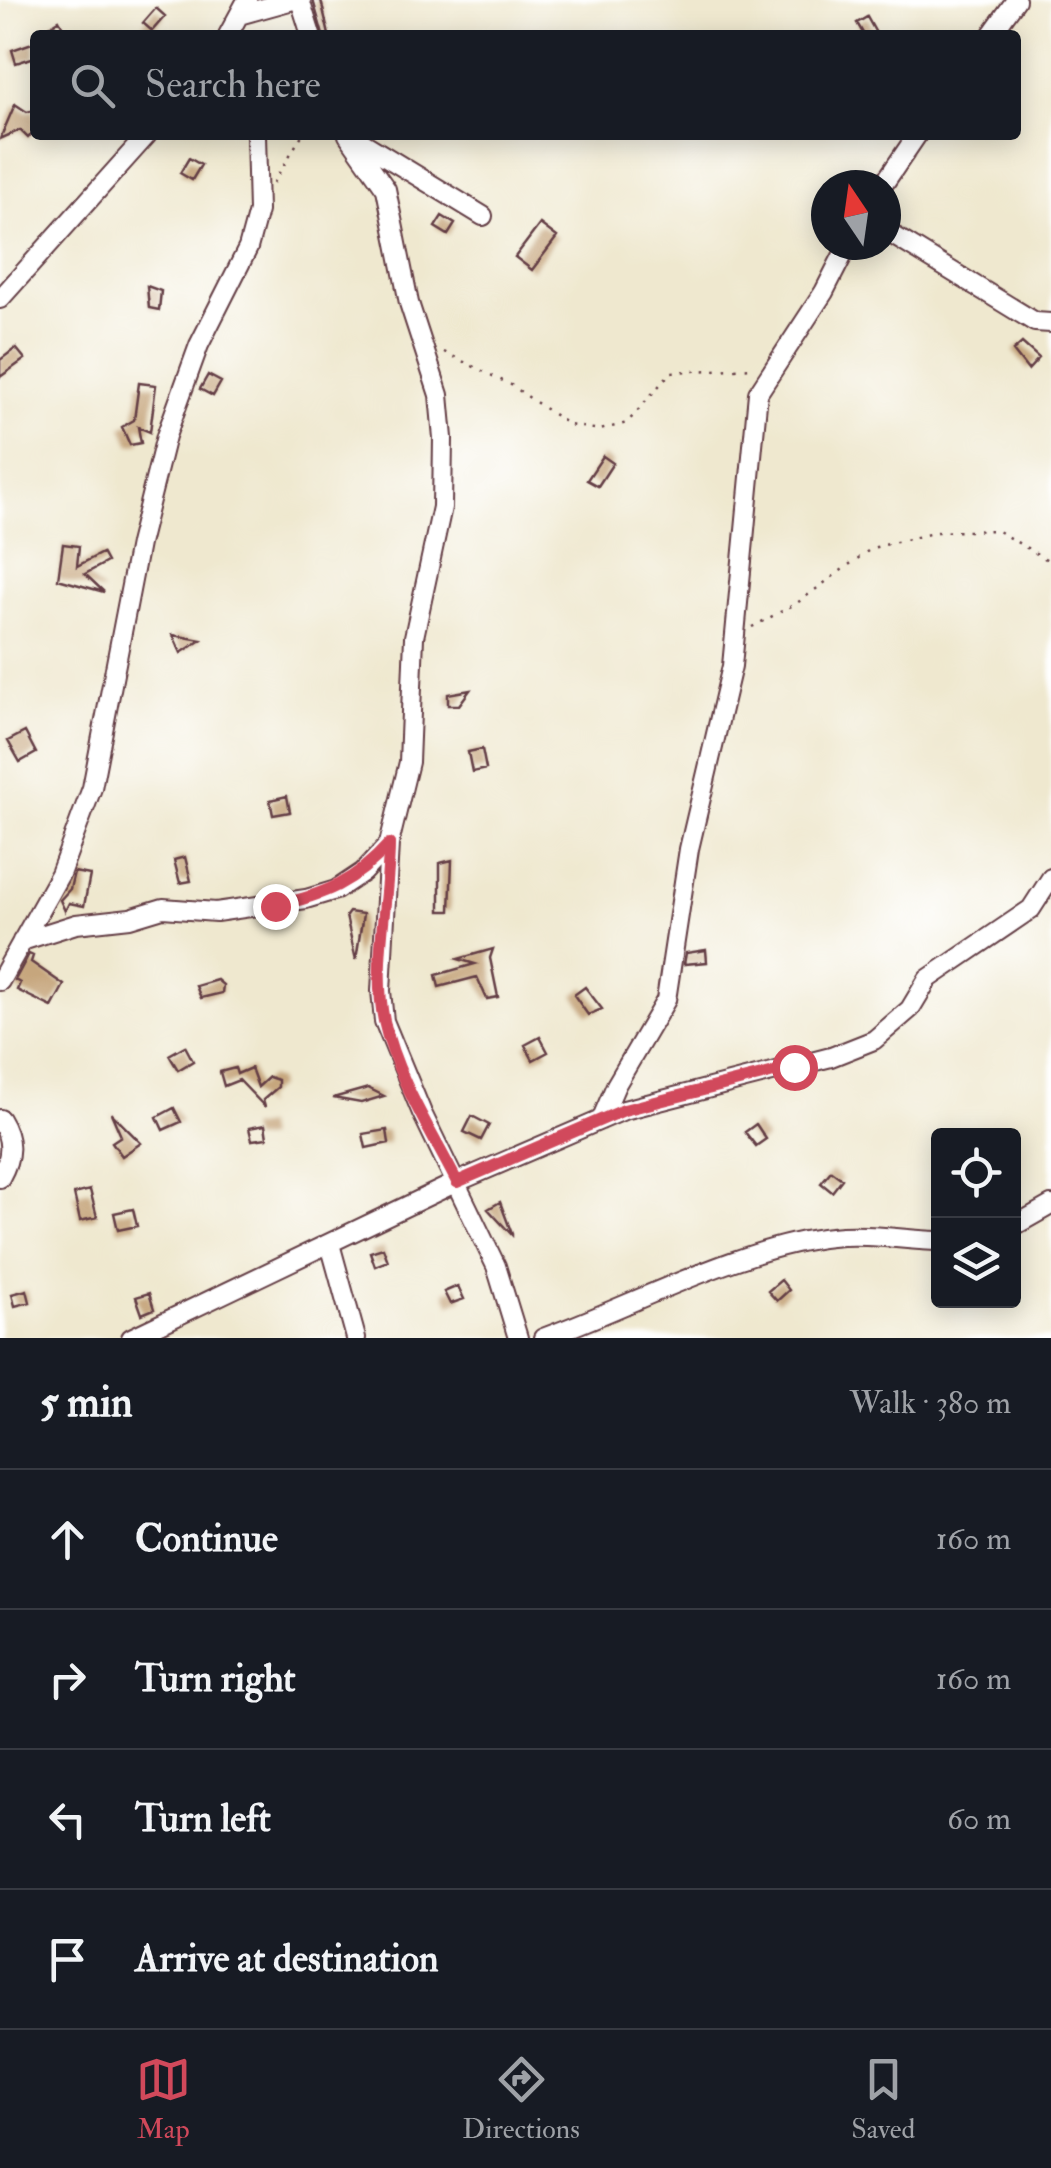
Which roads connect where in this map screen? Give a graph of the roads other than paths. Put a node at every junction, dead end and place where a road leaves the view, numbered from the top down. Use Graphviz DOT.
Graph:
graph roads {
  1 [pos="296,0"];
  2 [pos="1016,0"];
  3 [pos="243,8"];
  4 [pos="231,30"];
  5 [pos="309,30"];
  6 [pos="995,30"];
  7 [pos="143,140"];
  8 [pos="256,140"];
  9 [pos="352,140"];
  10 [pos="356,140"];
  11 [pos="914,140"];
  12 [pos="892,170"];
  13 [pos="483,216"];
  14 [pos="901,239"];
  15 [pos="840,260"];
  16 [pos="0,299"];
  17 [pos="1051,323"];
  18 [pos="389,844"];
  19 [pos="1051,878"];
  20 [pos="22,941"];
  21 [pos="0,981"];
  22 [pos="0,1119"];
  23 [pos="601,1120"];
  24 [pos="0,1178"];
  25 [pos="457,1182"];
  26 [pos="1051,1206"];
  27 [pos="1021,1222"];
  28 [pos="931,1241"];
  29 [pos="330,1244"];
  30 [pos="130,1338"];
  31 [pos="356,1338"];
  32 [pos="518,1338"];
  33 [pos="542,1338"];
  1 -- 3 [label="street"];
  1 -- 5 [label="street"];
  2 -- 6 [label="street"];
  3 -- 4 [label="street"];
  7 -- 16 [label="street"];
  8 -- 20 [label="street"];
  9 -- 18 [label="street"];
  10 -- 13 [label="street"];
  11 -- 12 [label="street"];
  14 -- 17 [label="street"];
  15 -- 23 [label="street"];
  18 -- 20 [label="street"];
  18 -- 25 [label="street"];
  19 -- 23 [label="street"];
  20 -- 21 [label="street"];
  22 -- 24 [label="street"];
  23 -- 25 [label="street"];
  25 -- 29 [label="street"];
  25 -- 32 [label="street"];
  26 -- 27 [label="street"];
  28 -- 33 [label="street"];
  29 -- 30 [label="street"];
  29 -- 31 [label="street"];
}
